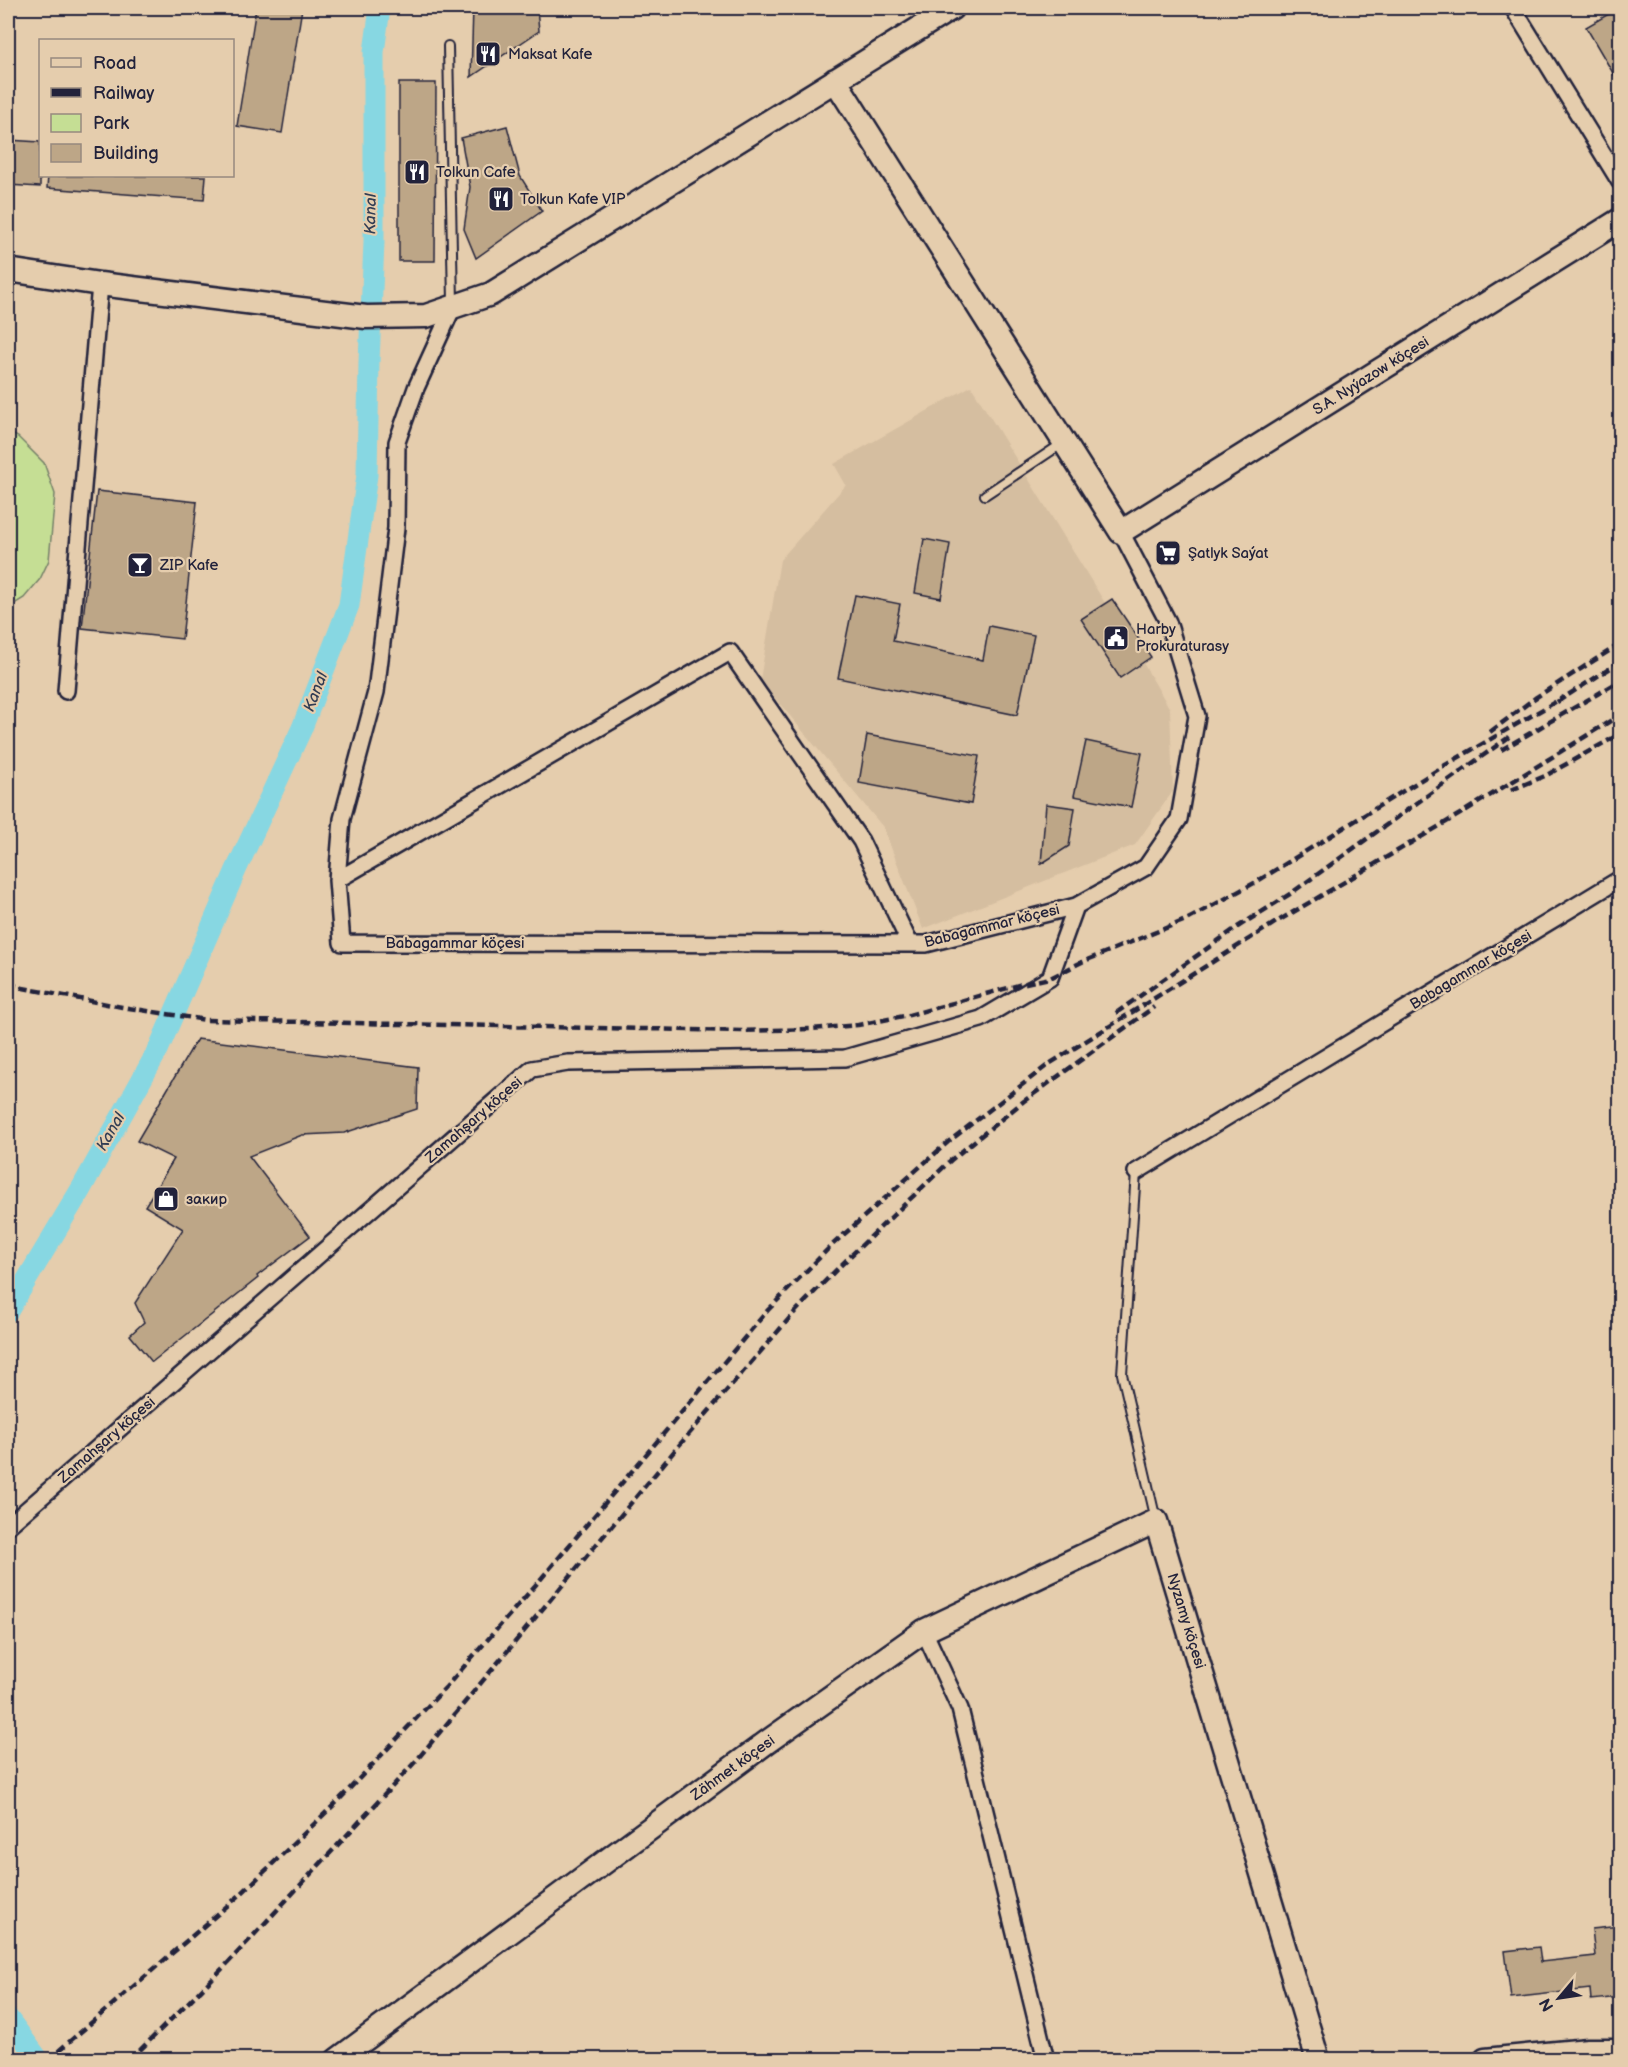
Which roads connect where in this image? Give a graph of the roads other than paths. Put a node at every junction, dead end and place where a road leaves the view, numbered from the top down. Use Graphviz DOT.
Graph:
graph roads {
  1 [pos="952,8"];
  2 [pos="1513,8"];
  3 [pos="448,46"];
  4 [pos="835,80"];
  5 [pos="1620,182"];
  6 [pos="1620,220"];
  7 [pos="8,270"];
  8 [pos="100,284"];
  9 [pos="453,307"];
  10 [pos="1064,442"];
  11 [pos="985,495"];
  12 [pos="1121,532"];
  13 [pos="66,691"];
  14 [pos="1620,879"];
  15 [pos="337,880"];
  16 [pos="1076,906"];
  17 [pos="910,944"];
  18 [pos="1136,1172"];
  19 [pos="1156,1521"];
  20 [pos="8,1526"];
  21 [pos="924,1631"];
  22 [pos="1620,2050"];
  23 [pos="1588,2054"];
  24 [pos="337,2060"];
  25 [pos="1046,2060"];
  26 [pos="1318,2060"];
  27 [pos="1485,2060"];
  1 -- 4 [label="street"];
  2 -- 5 [label="street"];
  3 -- 9 [label="lane"];
  4 -- 9 [label="street"];
  4 -- 10 [label="street"];
  6 -- 12 [label="street, S.A. Nyýazow köçesi"];
  7 -- 8 [label="street"];
  8 -- 9 [label="street"];
  8 -- 13 [label="street"];
  9 -- 15 [label="street, Babagammar köçesi"];
  10 -- 11 [label="lane"];
  10 -- 12 [label="street"];
  12 -- 16 [label="street, Babagammar köçesi"];
  14 -- 18 [label="street, Babagammar köçesi"];
  15 -- 17 [label="street, Babagammar köçesi"];
  15 -- 17 [label="street"];
  16 -- 17 [label="street, Babagammar köçesi"];
  16 -- 20 [label="street, Zamahşary köçesi"];
  18 -- 19 [label="lane, Nyzamy köçesi"];
  19 -- 21 [label="street, Zähmet köçesi"];
  19 -- 26 [label="street, Nyzamy köçesi"];
  21 -- 24 [label="street, Zähmet köçesi"];
  21 -- 25 [label="street"];
  22 -- 23 [label="street"];
  23 -- 27 [label="street"];
}
